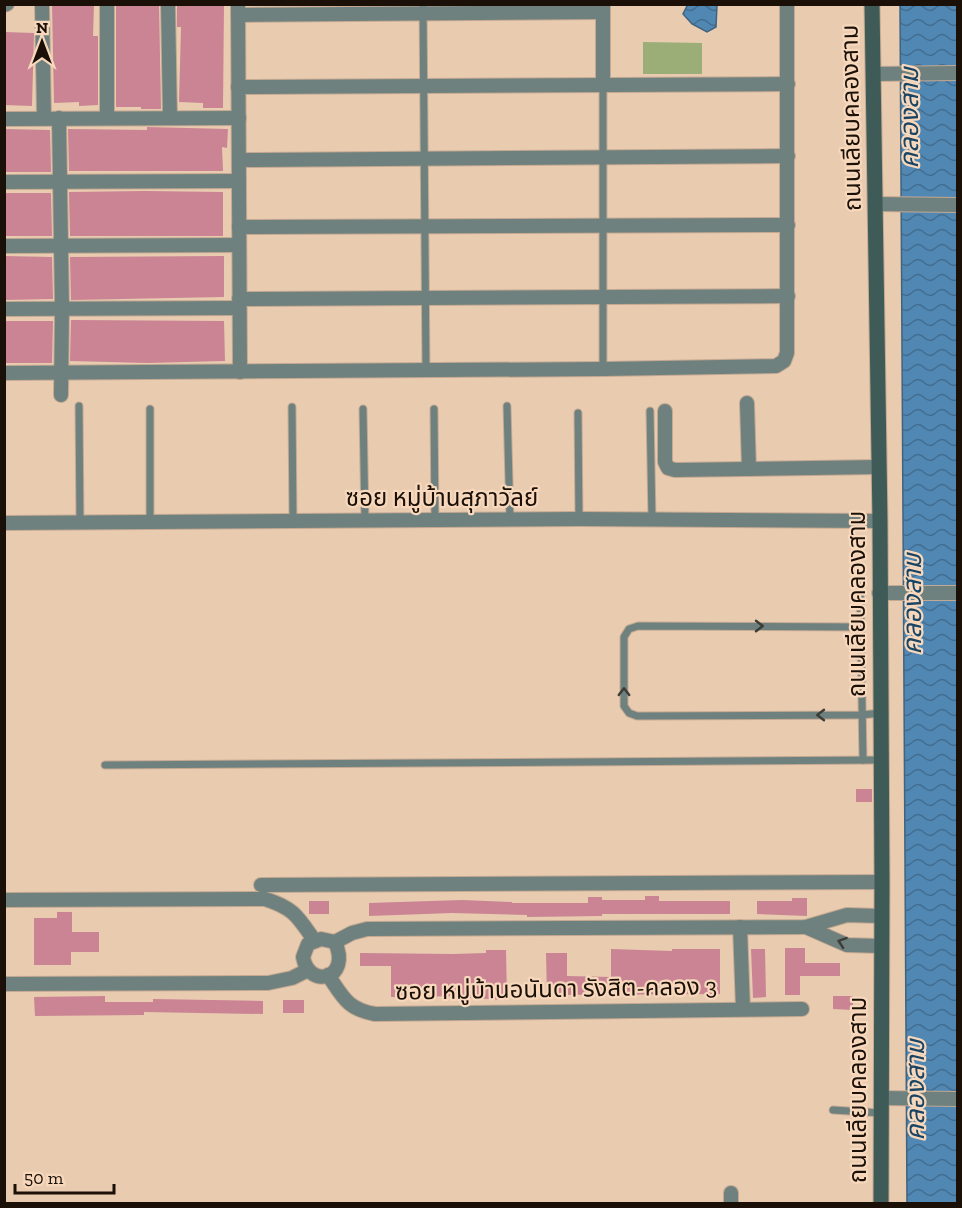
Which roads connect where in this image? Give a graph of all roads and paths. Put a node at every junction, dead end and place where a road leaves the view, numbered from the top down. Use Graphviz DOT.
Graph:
graph roads {
  1 [pos="42,4"];
  2 [pos="107,4"];
  3 [pos="168,4"];
  4 [pos="787,4"];
  5 [pos="872,4"];
  6 [pos="603,8"];
  7 [pos="423,9"];
  8 [pos="238,10"];
  9 [pos="957,73"];
  10 [pos="873,74"];
  11 [pos="788,84"];
  12 [pos="603,85"];
  13 [pos="423,86"];
  14 [pos="238,87"];
  15 [pos="44,118"];
  16 [pos="59,118"];
  17 [pos="107,118"];
  18 [pos="170,118"];
  19 [pos="238,118"];
  20 [pos="4,119"];
  21 [pos="788,156"];
  22 [pos="603,157"];
  23 [pos="424,158"];
  24 [pos="239,160"];
  25 [pos="239,181"];
  26 [pos="4,182"];
  27 [pos="60,182"];
  28 [pos="875,204"];
  29 [pos="957,204"];
  30 [pos="788,225"];
  31 [pos="425,226"];
  32 [pos="603,226"];
  33 [pos="239,227"];
  34 [pos="62,245"];
  35 [pos="239,245"];
  36 [pos="4,246"];
  37 [pos="788,296"];
  38 [pos="603,297"];
  39 [pos="425,298"];
  40 [pos="239,304"];
  41 [pos="4,309"];
  42 [pos="62,309"];
  43 [pos="603,369"];
  44 [pos="426,371"];
  45 [pos="240,372"];
  46 [pos="4,373"];
  47 [pos="62,373"];
  48 [pos="62,395"];
  49 [pos="747,403"];
  50 [pos="79,406"];
  51 [pos="507,406"];
  52 [pos="292,407"];
  53 [pos="150,409"];
  54 [pos="363,409"];
  55 [pos="434,410"];
  56 [pos="650,411"];
  57 [pos="665,411"];
  58 [pos="578,413"];
  59 [pos="878,467"];
  60 [pos="749,469"];
  61 [pos="579,519"];
  62 [pos="652,519"];
  63 [pos="293,520"];
  64 [pos="435,520"];
  65 [pos="510,520"];
  66 [pos="880,521"];
  67 [pos="80,522"];
  68 [pos="150,522"];
  69 [pos="365,522"];
  70 [pos="4,523"];
  71 [pos="860,583"];
  72 [pos="879,593"];
  73 [pos="957,593"];
  74 [pos="861,627"];
  75 [pos="880,713"];
  76 [pos="862,715"];
  77 [pos="863,760"];
  78 [pos="881,760"];
  79 [pos="105,765"];
  80 [pos="882,882"];
  81 [pos="261,885"];
  82 [pos="4,900"];
  83 [pos="880,916"];
  84 [pos="740,927"];
  85 [pos="806,927"];
  86 [pos="314,940"];
  87 [pos="335,942"];
  88 [pos="880,946"];
  89 [pos="308,970"];
  90 [pos="328,975"];
  91 [pos="4,984"];
  92 [pos="743,1009"];
  93 [pos="802,1009"];
  94 [pos="957,1099"];
  95 [pos="881,1106"];
  96 [pos="833,1110"];
  97 [pos="881,1203"];
  1 -- 15 [label="street"];
  2 -- 17 [label="street"];
  3 -- 18 [label="street"];
  4 -- 11 [label="street"];
  5 -- 10 [label="main road, ถนนเลียบคลองสาม"];
  6 -- 7 [label="street"];
  6 -- 12 [label="street"];
  7 -- 8 [label="street"];
  7 -- 13 [label="lane"];
  8 -- 14 [label="street"];
  9 -- 10 [label="street"];
  10 -- 28 [label="main road, ถนนเลียบคลองสาม"];
  11 -- 12 [label="street"];
  11 -- 21 [label="street"];
  12 -- 13 [label="street"];
  12 -- 22 [label="lane"];
  13 -- 14 [label="street"];
  13 -- 23 [label="lane"];
  14 -- 19 [label="street"];
  15 -- 16 [label="street"];
  15 -- 20 [label="street"];
  16 -- 17 [label="street"];
  16 -- 27 [label="street"];
  17 -- 18 [label="street"];
  18 -- 19 [label="street"];
  19 -- 24 [label="street"];
  21 -- 22 [label="street"];
  21 -- 30 [label="street"];
  22 -- 23 [label="street"];
  22 -- 32 [label="lane"];
  23 -- 24 [label="street"];
  23 -- 31 [label="lane"];
  24 -- 25 [label="street"];
  25 -- 27 [label="street"];
  25 -- 33 [label="street"];
  26 -- 27 [label="street"];
  27 -- 34 [label="street"];
  28 -- 29 [label="street"];
  28 -- 59 [label="main road, ถนนเลียบคลองสาม"];
  30 -- 32 [label="street"];
  30 -- 37 [label="street"];
  31 -- 32 [label="street"];
  31 -- 33 [label="street"];
  31 -- 39 [label="lane"];
  32 -- 38 [label="lane"];
  33 -- 35 [label="street"];
  34 -- 35 [label="street"];
  34 -- 36 [label="street"];
  34 -- 42 [label="street"];
  35 -- 40 [label="street"];
  37 -- 38 [label="street"];
  37 -- 43 [label="street"];
  38 -- 39 [label="street"];
  38 -- 43 [label="lane"];
  39 -- 40 [label="street"];
  39 -- 44 [label="lane"];
  40 -- 42 [label="street"];
  40 -- 45 [label="street"];
  41 -- 42 [label="street"];
  42 -- 47 [label="street"];
  43 -- 44 [label="street"];
  44 -- 45 [label="street"];
  45 -- 47 [label="street"];
  46 -- 47 [label="street"];
  47 -- 48 [label="street"];
  49 -- 60 [label="street"];
  50 -- 67 [label="lane"];
  51 -- 65 [label="lane"];
  52 -- 63 [label="lane"];
  53 -- 68 [label="lane"];
  54 -- 69 [label="lane"];
  55 -- 64 [label="lane"];
  56 -- 62 [label="lane"];
  57 -- 60 [label="street"];
  58 -- 61 [label="lane"];
  59 -- 60 [label="street"];
  59 -- 66 [label="main road, ถนนเลียบคลองสาม"];
  61 -- 62 [label="street, ซอย หมู่บ้านสุภาวัลย์"];
  61 -- 65 [label="street, ซอย หมู่บ้านสุภาวัลย์"];
  62 -- 66 [label="street, ซอย หมู่บ้านสุภาวัลย์"];
  63 -- 68 [label="street, ซอย หมู่บ้านสุภาวัลย์"];
  63 -- 69 [label="street, ซอย หมู่บ้านสุภาวัลย์"];
  64 -- 65 [label="street, ซอย หมู่บ้านสุภาวัลย์"];
  64 -- 69 [label="street, ซอย หมู่บ้านสุภาวัลย์"];
  66 -- 72 [label="main road, ถนนเลียบคลองสาม"];
  67 -- 68 [label="street, ซอย หมู่บ้านสุภาวัลย์"];
  67 -- 70 [label="street, ซอย หมู่บ้านสุภาวัลย์"];
  71 -- 74 [label="lane"];
  72 -- 73 [label="street"];
  72 -- 75 [label="main road, ถนนเลียบคลองสาม"];
  74 -- 76 [label="lane"];
  76 -- 74 [label="lane, one-way"];
  75 -- 76 [label="lane"];
  75 -- 78 [label="main road, ถนนเลียบคลองสาม"];
  76 -- 77 [label="lane"];
  77 -- 78 [label="lane"];
  77 -- 79 [label="lane"];
  78 -- 80 [label="main road, ถนนเลียบคลองสาม"];
  80 -- 81 [label="street"];
  80 -- 83 [label="main road, ถนนเลียบคลองสาม"];
  82 -- 86 [label="street"];
  83 -- 85 [label="street"];
  83 -- 88 [label="main road, ถนนเลียบคลองสาม"];
  84 -- 85 [label="street"];
  84 -- 87 [label="street"];
  84 -- 92 [label="street"];
  88 -- 85 [label="street, one-way"];
  86 -- 87 [label="street"];
  86 -- 89 [label="street"];
  87 -- 90 [label="street"];
  88 -- 95 [label="main road, ถนนเลียบคลองสาม"];
  89 -- 90 [label="street"];
  89 -- 91 [label="street"];
  90 -- 92 [label="street, ซอย หมู่บ้านอนันดา รังสิต-คลอง 3"];
  92 -- 93 [label="street, ซอย หมู่บ้านอนันดา รังสิต-คลอง 3"];
  94 -- 95 [label="street"];
  95 -- 96 [label="lane"];
  95 -- 97 [label="main road, ถนนเลียบคลองสาม"];
}
